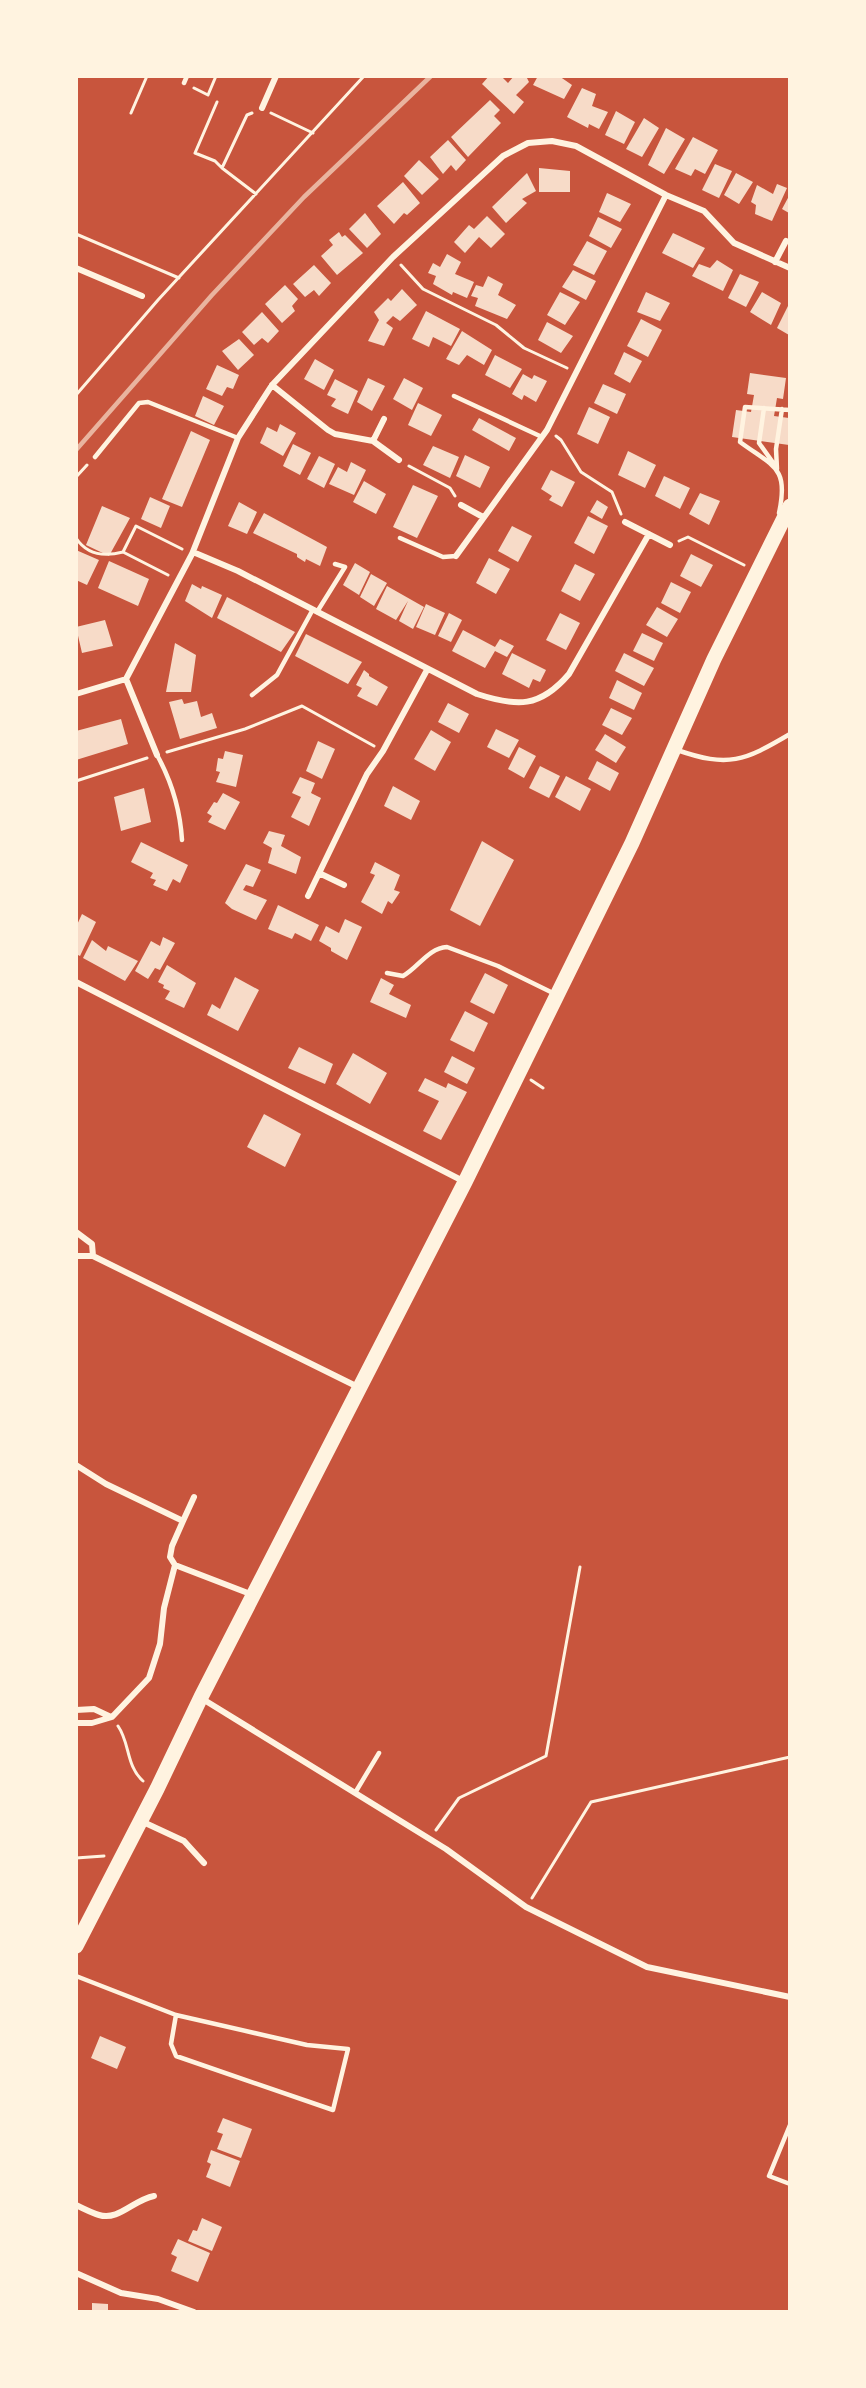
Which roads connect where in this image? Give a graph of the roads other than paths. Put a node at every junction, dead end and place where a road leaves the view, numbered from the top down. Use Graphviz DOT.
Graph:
graph roads {
  1 [pos="187,76"];
  2 [pos="276,76"];
  3 [pos="184,83"];
  4 [pos="262,108"];
  5 [pos="666,195"];
  6 [pos="786,241"];
  7 [pos="775,262"];
  8 [pos="76,268"];
  9 [pos="789,268"];
  10 [pos="142,296"];
  11 [pos="272,385"];
  12 [pos="454,396"];
  13 [pos="764,408"];
  14 [pos="782,409"];
  15 [pos="789,410"];
  16 [pos="384,419"];
  17 [pos="542,437"];
  18 [pos="238,438"];
  19 [pos="373,441"];
  20 [pos="95,457"];
  21 [pos="399,460"];
  22 [pos="777,469"];
  23 [pos="460,506"];
  24 [pos="789,506"];
  25 [pos="483,517"];
  26 [pos="625,522"];
  27 [pos="776,531"];
  28 [pos="649,534"];
  29 [pos="400,538"];
  30 [pos="670,545"];
  31 [pos="192,553"];
  32 [pos="456,556"];
  33 [pos="335,564"];
  34 [pos="314,612"];
  35 [pos="427,670"];
  36 [pos="126,679"];
  37 [pos="76,694"];
  38 [pos="252,695"];
  39 [pos="789,734"];
  40 [pos="675,749"];
  41 [pos="157,755"];
  42 [pos="183,840"];
  43 [pos="319,873"];
  44 [pos="344,885"];
  45 [pos="308,896"];
  46 [pos="387,973"];
  47 [pos="76,981"];
  48 [pos="557,995"];
  49 [pos="465,1182"];
  50 [pos="76,1232"];
  51 [pos="76,1256"];
  52 [pos="93,1256"];
  53 [pos="360,1388"];
  54 [pos="76,1465"];
  55 [pos="194,1497"];
  56 [pos="183,1521"];
  57 [pos="175,1565"];
  58 [pos="254,1595"];
  59 [pos="201,1697"];
  60 [pos="76,1710"];
  61 [pos="112,1717"];
  62 [pos="76,1723"];
  63 [pos="379,1753"];
  64 [pos="355,1793"];
  65 [pos="141,1821"];
  66 [pos="204,1863"];
  67 [pos="76,1946"];
  68 [pos="76,1976"];
  69 [pos="789,1997"];
  70 [pos="176,2015"];
  71 [pos="789,2125"];
  72 [pos="789,2184"];
  73 [pos="154,2196"];
  74 [pos="76,2205"];
  75 [pos="76,2273"];
  76 [pos="194,2312"];
  1 -- 3 [label="lane"];
  2 -- 4 [label="street"];
  5 -- 7 [label="street"];
  5 -- 11 [label="street"];
  5 -- 17 [label="street"];
  6 -- 7 [label="street"];
  7 -- 9 [label="street"];
  8 -- 10 [label="street"];
  11 -- 18 [label="street"];
  11 -- 19 [label="street"];
  12 -- 17 [label="lane"];
  13 -- 14 [label="lane"];
  13 -- 22 [label="lane"];
  13 -- 22 [label="lane"];
  14 -- 15 [label="lane"];
  14 -- 22 [label="lane"];
  16 -- 19 [label="street"];
  17 -- 25 [label="street"];
  18 -- 20 [label="lane"];
  18 -- 31 [label="street"];
  19 -- 21 [label="street"];
  22 -- 27 [label="lane"];
  23 -- 25 [label="street"];
  24 -- 27 [label="main road"];
  25 -- 32 [label="street"];
  26 -- 28 [label="street"];
  27 -- 40 [label="main road"];
  28 -- 30 [label="street"];
  28 -- 35 [label="street"];
  29 -- 32 [label="lane"];
  31 -- 34 [label="street"];
  31 -- 36 [label="street"];
  33 -- 34 [label="lane"];
  34 -- 35 [label="street"];
  34 -- 38 [label="lane"];
  35 -- 43 [label="street"];
  36 -- 37 [label="street"];
  36 -- 41 [label="street"];
  39 -- 40 [label="lane"];
  40 -- 48 [label="main road"];
  41 -- 42 [label="lane"];
  43 -- 44 [label="street"];
  43 -- 45 [label="street"];
  46 -- 48 [label="lane"];
  47 -- 49 [label="street"];
  48 -- 49 [label="main road"];
  49 -- 53 [label="main road"];
  50 -- 52 [label="street"];
  51 -- 52 [label="street"];
  52 -- 53 [label="street"];
  53 -- 58 [label="main road"];
  54 -- 56 [label="street"];
  55 -- 56 [label="street"];
  56 -- 57 [label="street"];
  57 -- 58 [label="street"];
  57 -- 61 [label="street"];
  58 -- 59 [label="main road"];
  59 -- 64 [label="street"];
  59 -- 65 [label="main road"];
  60 -- 61 [label="street"];
  61 -- 62 [label="street"];
  63 -- 64 [label="lane"];
  64 -- 69 [label="street"];
  65 -- 66 [label="street"];
  65 -- 67 [label="main road"];
  68 -- 70 [label="lane"];
  70 -- 70 [label="lane"];
  71 -- 72 [label="lane"];
  73 -- 74 [label="street"];
  75 -- 76 [label="street"];
}
